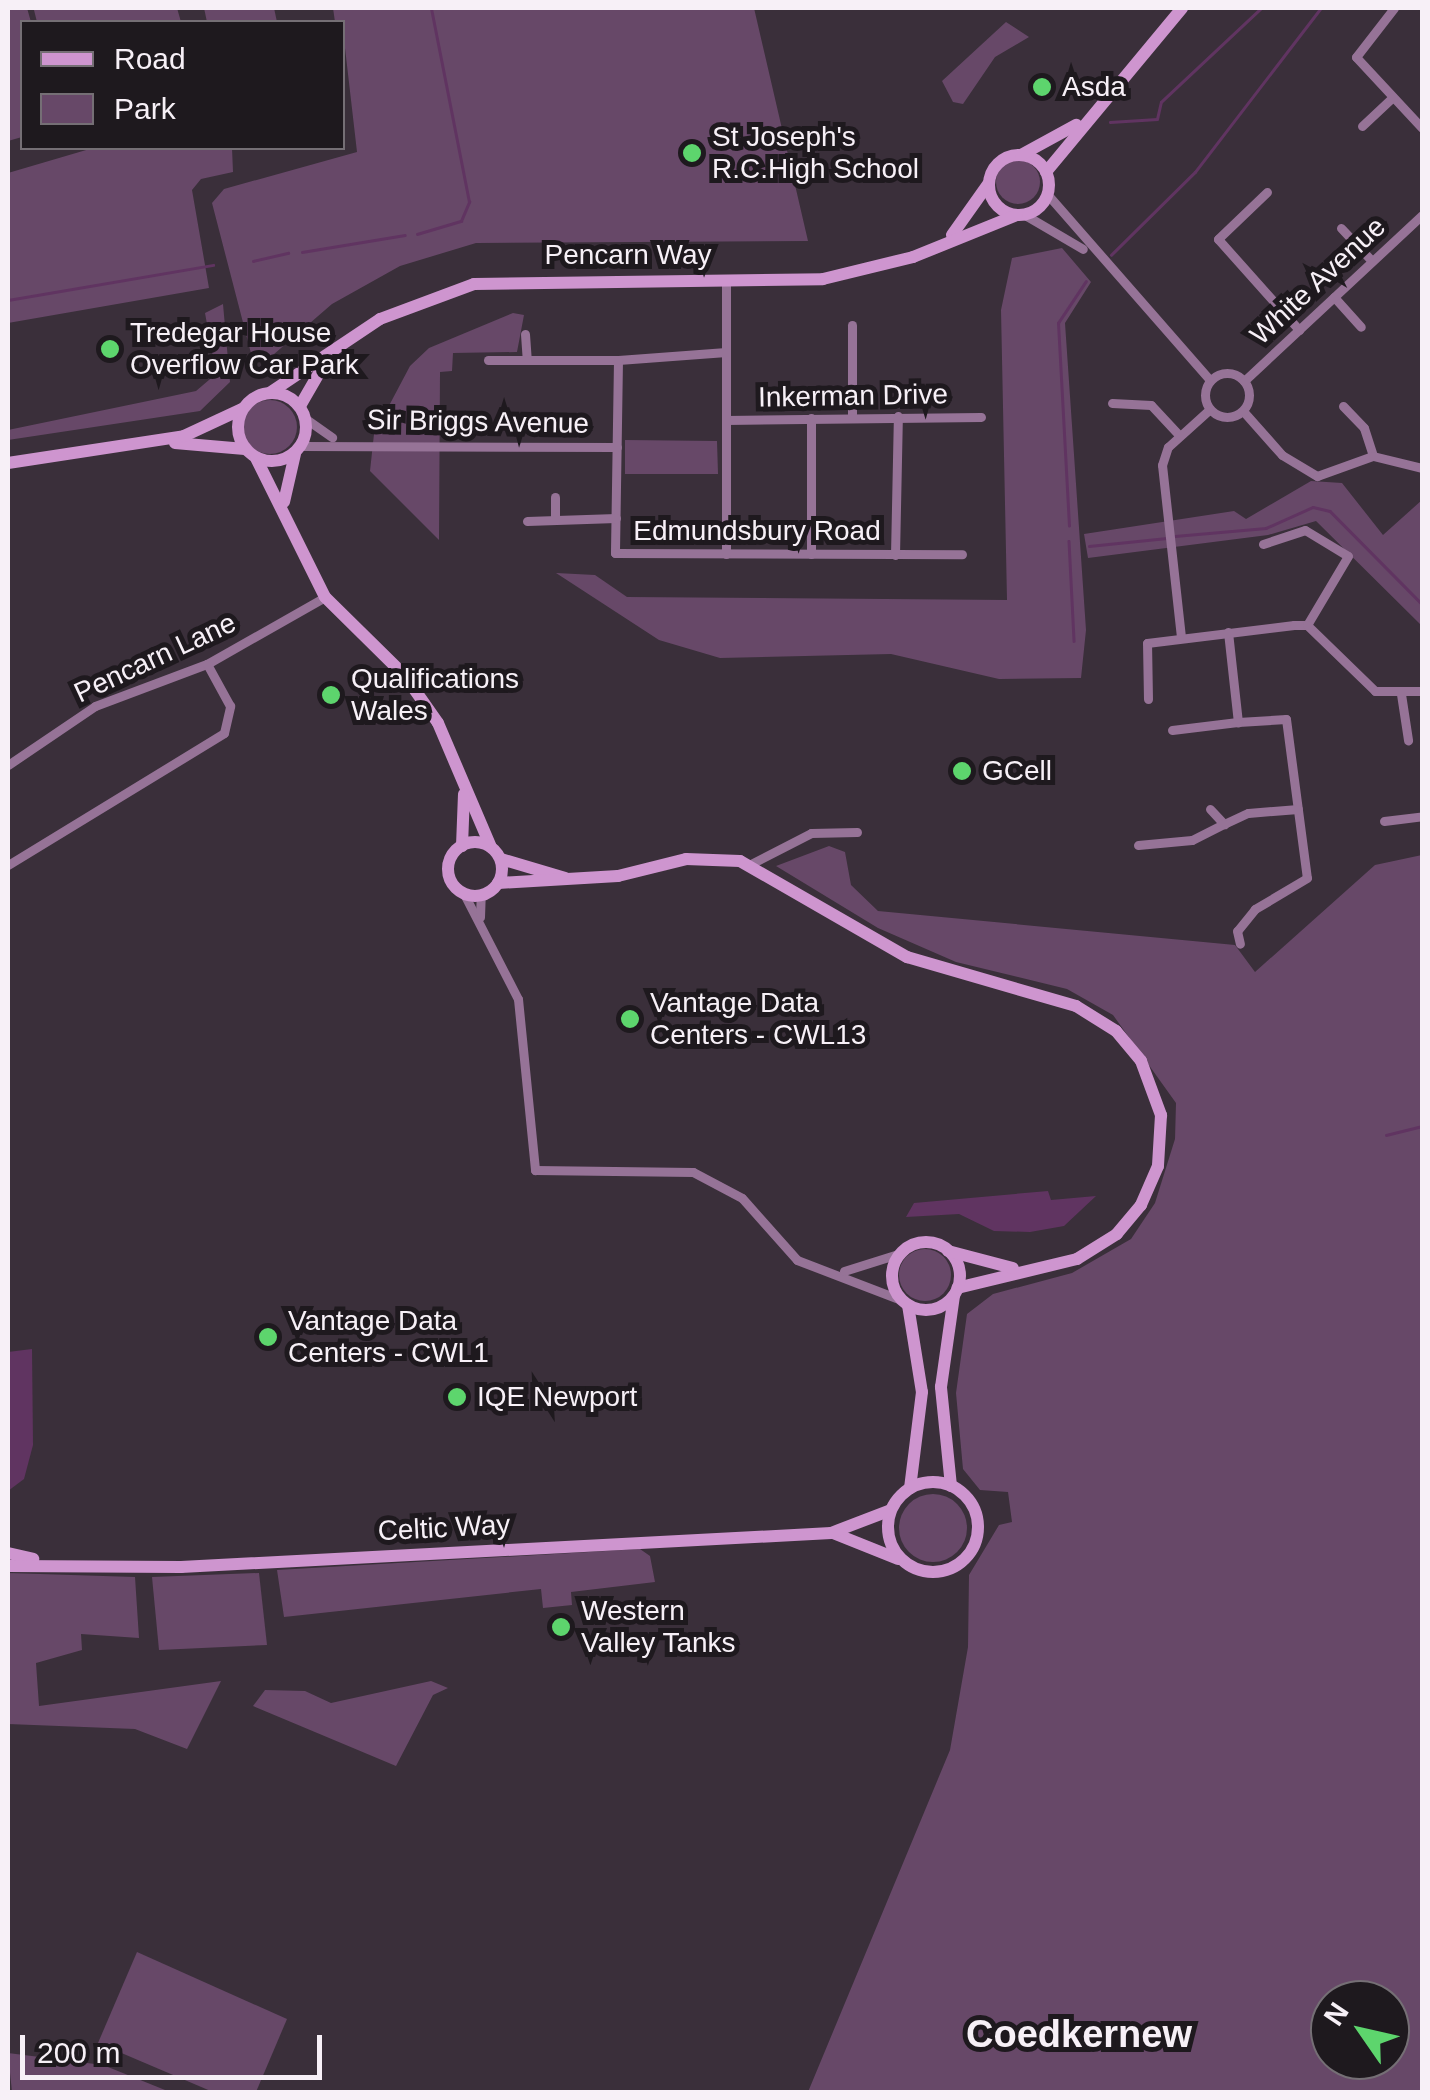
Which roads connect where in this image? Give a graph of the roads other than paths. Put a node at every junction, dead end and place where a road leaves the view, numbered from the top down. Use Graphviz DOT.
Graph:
graph roads {
  1 [pos="1182,8"];
  2 [pos="1394,8"];
  3 [pos="1393,97"];
  4 [pos="1085,118"];
  5 [pos="1362,126"];
  6 [pos="1422,128"];
  7 [pos="1022,155"];
  8 [pos="1046,172"];
  9 [pos="989,183"];
  10 [pos="1267,192"];
  11 [pos="1048,195"];
  12 [pos="1021,215"];
  13 [pos="1422,215"];
  14 [pos="1341,228"];
  15 [pos="938,246"];
  16 [pos="1094,256"];
  17 [pos="1372,261"];
  18 [pos="726,281"];
  19 [pos="1334,297"];
  20 [pos="852,325"];
  21 [pos="1361,327"];
  22 [pos="1298,330"];
  23 [pos="525,334"];
  24 [pos="726,352"];
  25 [pos="330,355"];
  26 [pos="488,360"];
  27 [pos="527,360"];
  28 [pos="618,360"];
  29 [pos="1210,380"];
  30 [pos="1244,380"];
  31 [pos="271,392"];
  32 [pos="1112,403"];
  33 [pos="1343,406"];
  34 [pos="242,409"];
  35 [pos="1210,410"];
  36 [pos="1244,411"];
  37 [pos="303,413"];
  38 [pos="852,416"];
  39 [pos="898,416"];
  40 [pos="982,417"];
  41 [pos="812,418"];
  42 [pos="726,420"];
  43 [pos="1179,436"];
  44 [pos="339,440"];
  45 [pos="148,444"];
  46 [pos="617,447"];
  47 [pos="298,449"];
  48 [pos="251,453"];
  49 [pos="1373,456"];
  50 [pos="8,462"];
  51 [pos="1422,468"];
  52 [pos="555,497"];
  53 [pos="284,505"];
  54 [pos="616,518"];
  55 [pos="555,520"];
  56 [pos="526,521"];
  57 [pos="1263,544"];
  58 [pos="726,554"];
  59 [pos="811,554"];
  60 [pos="962,554"];
  61 [pos="895,555"];
  62 [pos="325,598"];
  63 [pos="1308,625"];
  64 [pos="1228,632"];
  65 [pos="1181,637"];
  66 [pos="207,664"];
  67 [pos="1422,691"];
  68 [pos="1401,694"];
  69 [pos="1148,699"];
  70 [pos="1238,722"];
  71 [pos="1172,730"];
  72 [pos="1408,740"];
  73 [pos="8,766"];
  74 [pos="464,786"];
  75 [pos="1298,808"];
  76 [pos="1210,809"];
  77 [pos="1422,816"];
  78 [pos="1384,820"];
  79 [pos="1224,824"];
  80 [pos="857,832"];
  81 [pos="1138,845"];
  82 [pos="462,846"];
  83 [pos="491,846"];
  84 [pos="500,859"];
  85 [pos="750,864"];
  86 [pos="8,865"];
  87 [pos="578,881"];
  88 [pos="498,882"];
  89 [pos="464,892"];
  90 [pos="482,894"];
  91 [pos="480,920"];
  92 [pos="1240,944"];
  93 [pos="948,1250"];
  94 [pos="901,1253"];
  95 [pos="1016,1269"];
  96 [pos="841,1271"];
  97 [pos="956,1291"];
  98 [pos="905,1303"];
  99 [pos="951,1486"];
  100 [pos="910,1488"];
  101 [pos="892,1510"];
  102 [pos="831,1532"];
  103 [pos="8,1553"];
  104 [pos="904,1562"];
  105 [pos="60,1564"];
  106 [pos="8,1566"];
  1 -- 4 [label="street"];
  2 -- 3 [label="street"];
  3 -- 5 [label="street"];
  3 -- 6 [label="street"];
  4 -- 7 [label="street"];
  4 -- 8 [label="street"];
  7 -- 8 [label="street"];
  7 -- 9 [label="street"];
  8 -- 11 [label="street"];
  9 -- 12 [label="street"];
  9 -- 15 [label="street, Pencarn Way"];
  10 -- 22 [label="street"];
  11 -- 12 [label="street"];
  11 -- 16 [label="street"];
  12 -- 15 [label="street, Pencarn Way"];
  12 -- 16 [label="street"];
  13 -- 17 [label="street, White Avenue"];
  14 -- 17 [label="street"];
  15 -- 18 [label="street, Pencarn Way"];
  16 -- 29 [label="street"];
  17 -- 19 [label="street, White Avenue"];
  18 -- 24 [label="street"];
  18 -- 25 [label="street, Pencarn Way"];
  19 -- 21 [label="street"];
  19 -- 22 [label="street, White Avenue"];
  20 -- 38 [label="street"];
  22 -- 30 [label="street, White Avenue"];
  23 -- 27 [label="street"];
  24 -- 28 [label="street"];
  24 -- 42 [label="street"];
  25 -- 31 [label="street, Pencarn Way"];
  25 -- 37 [label="street, Pencarn Way"];
  26 -- 27 [label="street"];
  27 -- 28 [label="street"];
  28 -- 46 [label="street, Edmundsbury Road"];
  29 -- 30 [label="street"];
  29 -- 35 [label="street"];
  30 -- 36 [label="street"];
  31 -- 34 [label="street"];
  31 -- 37 [label="street"];
  32 -- 43 [label="street"];
  33 -- 49 [label="street"];
  34 -- 45 [label="street"];
  34 -- 48 [label="street"];
  35 -- 36 [label="street"];
  35 -- 43 [label="street"];
  36 -- 49 [label="street"];
  37 -- 44 [label="street, Sir Briggs Avenue"];
  37 -- 47 [label="street"];
  38 -- 39 [label="street, Inkerman Drive"];
  38 -- 41 [label="street, Inkerman Drive"];
  39 -- 40 [label="street, Inkerman Drive"];
  39 -- 61 [label="street"];
  41 -- 42 [label="street, Inkerman Drive"];
  41 -- 59 [label="street"];
  42 -- 58 [label="street"];
  43 -- 65 [label="street"];
  44 -- 46 [label="street, Sir Briggs Avenue"];
  44 -- 47 [label="street, Sir Briggs Avenue"];
  45 -- 48 [label="street"];
  45 -- 50 [label="street"];
  46 -- 54 [label="street, Edmundsbury Road"];
  47 -- 48 [label="street"];
  47 -- 53 [label="street"];
  48 -- 53 [label="street"];
  49 -- 51 [label="street"];
  52 -- 55 [label="street"];
  53 -- 62 [label="street"];
  54 -- 55 [label="street"];
  54 -- 58 [label="street, Edmundsbury Road"];
  55 -- 56 [label="street"];
  57 -- 63 [label="street"];
  58 -- 59 [label="street, Edmundsbury Road"];
  59 -- 61 [label="street, Edmundsbury Road"];
  60 -- 61 [label="street, Edmundsbury Road"];
  62 -- 66 [label="street, Pencarn Lane"];
  62 -- 74 [label="street"];
  63 -- 64 [label="street"];
  63 -- 68 [label="street"];
  64 -- 65 [label="street"];
  64 -- 70 [label="street"];
  65 -- 69 [label="street"];
  66 -- 73 [label="street, Pencarn Lane"];
  66 -- 86 [label="street"];
  67 -- 68 [label="street"];
  68 -- 72 [label="street"];
  70 -- 71 [label="street"];
  70 -- 75 [label="street"];
  74 -- 82 [label="street"];
  74 -- 83 [label="street"];
  75 -- 79 [label="street"];
  75 -- 92 [label="street"];
  76 -- 79 [label="street"];
  77 -- 78 [label="street"];
  79 -- 81 [label="street"];
  80 -- 85 [label="street"];
  82 -- 83 [label="street"];
  82 -- 89 [label="street"];
  83 -- 84 [label="street"];
  84 -- 87 [label="street"];
  84 -- 88 [label="street"];
  85 -- 87 [label="street"];
  85 -- 95 [label="street"];
  87 -- 88 [label="street"];
  88 -- 90 [label="street"];
  89 -- 90 [label="street"];
  89 -- 91 [label="street"];
  90 -- 91 [label="street"];
  91 -- 96 [label="street"];
  93 -- 94 [label="street"];
  93 -- 95 [label="street"];
  93 -- 97 [label="street"];
  94 -- 96 [label="street"];
  94 -- 98 [label="street"];
  95 -- 97 [label="street"];
  96 -- 98 [label="street"];
  97 -- 98 [label="street"];
  97 -- 99 [label="street, Celtic Way"];
  98 -- 100 [label="street"];
  99 -- 100 [label="street"];
  99 -- 104 [label="street, Celtic Way"];
  100 -- 101 [label="street"];
  101 -- 102 [label="street, Celtic Way"];
  101 -- 104 [label="street"];
  102 -- 104 [label="street, Celtic Way"];
  102 -- 105 [label="street, Celtic Way"];
  103 -- 105 [label="street, Celtic Way"];
  105 -- 106 [label="street, Celtic Way"];
}
